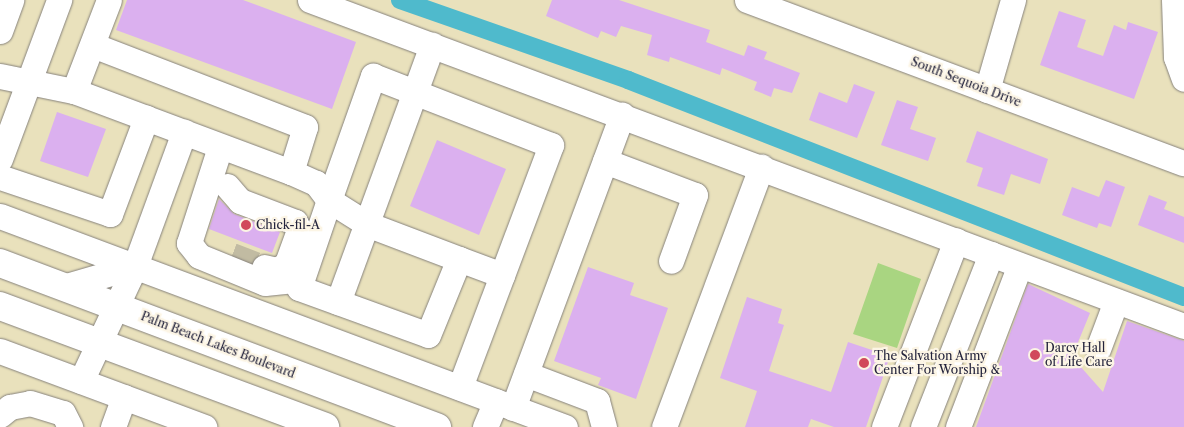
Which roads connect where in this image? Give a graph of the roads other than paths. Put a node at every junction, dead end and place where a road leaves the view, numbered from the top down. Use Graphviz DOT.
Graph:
graph roads {
  1 [pos="11,0"];
  2 [pos="59,0"];
  3 [pos="109,0"];
  4 [pos="310,0"];
  5 [pos="748,0"];
  6 [pos="1013,0"];
  7 [pos="1174,0"];
  8 [pos="0,31"];
  9 [pos="92,45"];
  10 [pos="432,45"];
  11 [pos="0,76"];
  12 [pos="1184,79"];
  13 [pos="30,80"];
  14 [pos="987,90"];
  15 [pos="74,91"];
  16 [pos="413,92"];
  17 [pos="622,115"];
  18 [pos="146,118"];
  19 [pos="184,132"];
  20 [pos="220,147"];
  21 [pos="0,159"];
  22 [pos="605,161"];
  23 [pos="1184,163"];
  24 [pos="761,167"];
  25 [pos="290,172"];
  26 [pos="0,177"];
  27 [pos="218,183"];
  28 [pos="325,211"];
  29 [pos="0,216"];
  30 [pos="367,224"];
  31 [pos="191,227"];
  32 [pos="956,240"];
  33 [pos="991,254"];
  34 [pos="232,255"];
  35 [pos="459,259"];
  36 [pos="671,261"];
  37 [pos="0,263"];
  38 [pos="1020,265"];
  39 [pos="135,266"];
  40 [pos="264,267"];
  41 [pos="502,274"];
  42 [pos="982,277"];
  43 [pos="301,280"];
  44 [pos="63,287"];
  45 [pos="1011,289"];
  46 [pos="1116,301"];
  47 [pos="338,302"];
  48 [pos="0,306"];
  49 [pos="116,306"];
  50 [pos="1184,326"];
  51 [pos="99,342"];
  52 [pos="1098,349"];
  53 [pos="0,350"];
  54 [pos="526,374"];
  55 [pos="76,379"];
  56 [pos="460,388"];
  57 [pos="124,397"];
  58 [pos="505,404"];
  59 [pos="0,416"];
  60 [pos="64,419"];
  61 [pos="925,422"];
  62 [pos="113,427"];
  63 [pos="204,427"];
  64 [pos="325,427"];
  65 [pos="437,427"];
  66 [pos="485,427"];
  67 [pos="565,427"];
  68 [pos="604,427"];
  69 [pos="664,427"];
  70 [pos="884,427"];
  71 [pos="951,427"];
  72 [pos="958,427"];
  1 -- 8 [label="street"];
  2 -- 13 [label="street"];
  3 -- 9 [label="street"];
  4 -- 10 [label="street"];
  5 -- 14 [label="street, South Sequoia Drive"];
  6 -- 14 [label="street"];
  7 -- 12 [label="street"];
  9 -- 15 [label="street"];
  9 -- 25 [label="street"];
  10 -- 16 [label="street"];
  10 -- 17 [label="street"];
  11 -- 13 [label="street"];
  13 -- 15 [label="street"];
  13 -- 21 [label="street"];
  14 -- 23 [label="street, South Sequoia Drive"];
  15 -- 18 [label="street"];
  16 -- 28 [label="street"];
  16 -- 30 [label="street"];
  16 -- 41 [label="street"];
  17 -- 22 [label="street"];
  17 -- 24 [label="street"];
  18 -- 19 [label="street"];
  18 -- 26 [label="street"];
  19 -- 20 [label="street"];
  19 -- 39 [label="street"];
  20 -- 25 [label="street"];
  20 -- 27 [label="street"];
  22 -- 36 [label="street"];
  22 -- 54 [label="street"];
  24 -- 32 [label="street"];
  24 -- 69 [label="street"];
  25 -- 28 [label="street"];
  27 -- 28 [label="street"];
  27 -- 31 [label="street"];
  27 -- 40 [label="street"];
  28 -- 30 [label="street"];
  28 -- 43 [label="street"];
  29 -- 39 [label="street"];
  30 -- 35 [label="street"];
  30 -- 47 [label="street"];
  31 -- 34 [label="street"];
  31 -- 43 [label="street"];
  32 -- 33 [label="street"];
  32 -- 70 [label="street"];
  33 -- 38 [label="street"];
  33 -- 42 [label="street"];
  35 -- 41 [label="street"];
  35 -- 47 [label="street"];
  37 -- 44 [label="main road, Palm Beach Lakes Boulevard"];
  38 -- 45 [label="street"];
  38 -- 46 [label="street"];
  39 -- 44 [label="street"];
  39 -- 49 [label="street"];
  39 -- 56 [label="street"];
  41 -- 56 [label="street"];
  42 -- 45 [label="street"];
  42 -- 61 [label="street"];
  43 -- 47 [label="street"];
  44 -- 49 [label="main road, Palm Beach Lakes Boulevard"];
  45 -- 72 [label="street"];
  46 -- 50 [label="street"];
  46 -- 52 [label="street"];
  48 -- 51 [label="main road"];
  49 -- 51 [label="street"];
  49 -- 65 [label="main road, Palm Beach Lakes Boulevard"];
  51 -- 55 [label="street"];
  51 -- 64 [label="main road"];
  53 -- 55 [label="street"];
  54 -- 58 [label="street"];
  54 -- 68 [label="street"];
  55 -- 57 [label="street"];
  55 -- 60 [label="street"];
  56 -- 58 [label="street"];
  57 -- 62 [label="street"];
  57 -- 63 [label="street"];
  58 -- 66 [label="street"];
  58 -- 67 [label="street"];
  59 -- 60 [label="street"];
  61 -- 71 [label="street"];
}
